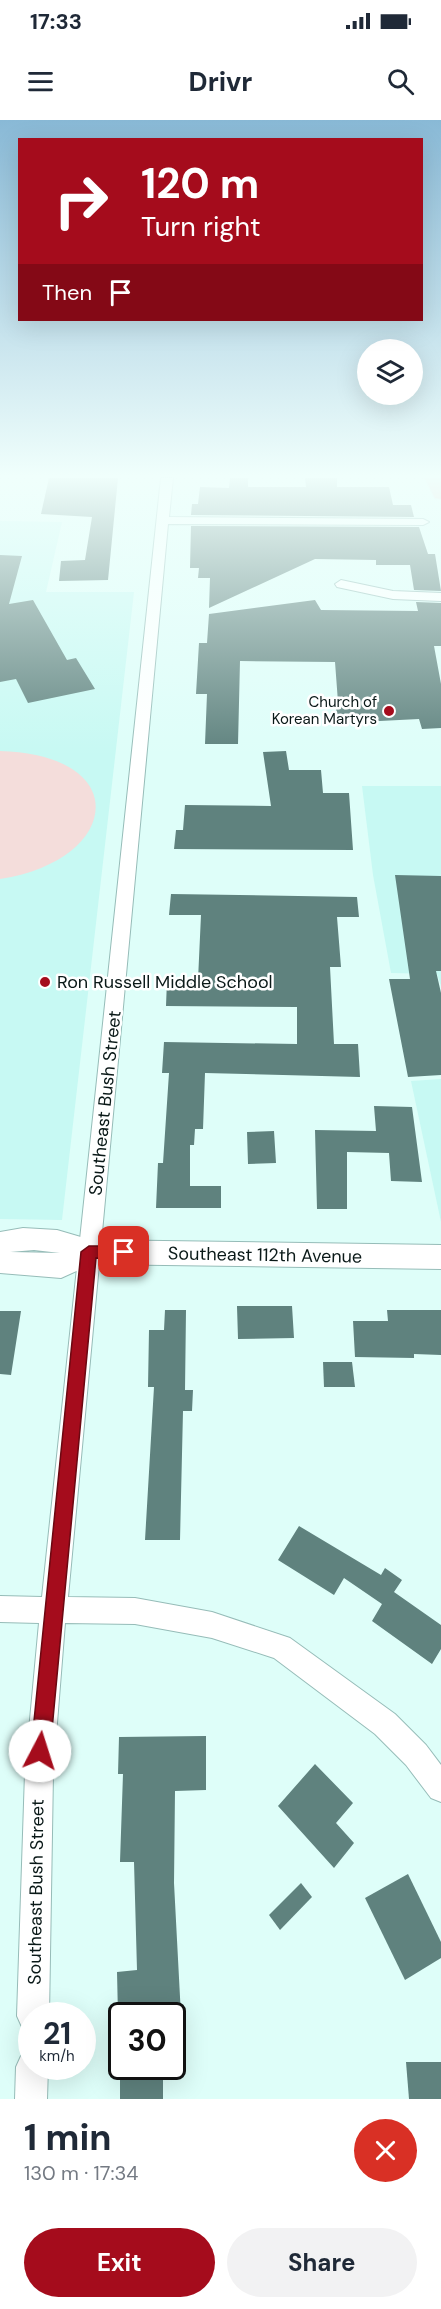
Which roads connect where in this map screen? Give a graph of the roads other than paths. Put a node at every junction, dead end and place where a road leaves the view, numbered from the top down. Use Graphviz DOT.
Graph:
graph roads {
  1 [pos="158,570"];
  2 [pos="341,584"];
  3 [pos="441,597"];
  4 [pos="0,1243"];
  5 [pos="89,1252"];
  6 [pos="441,1257"];
  7 [pos="0,1261"];
  8 [pos="0,1609"];
  9 [pos="53,1610"];
  10 [pos="441,1788"];
  11 [pos="33,2002"];
  12 [pos="32,2080"];
  13 [pos="31,2099"];
  1 -- 5 [label="street, Southeast Bush Street"];
  2 -- 3 [label="street"];
  4 -- 5 [label="street, Southeast 112th Avenue"];
  5 -- 6 [label="street, Southeast 112th Avenue"];
  5 -- 7 [label="street, Southeast 112th Avenue"];
  5 -- 9 [label="street, Southeast Bush Street"];
  8 -- 9 [label="street"];
  9 -- 10 [label="street"];
  9 -- 11 [label="street, Southeast Bush Street"];
  12 -- 13 [label="street"];
}
